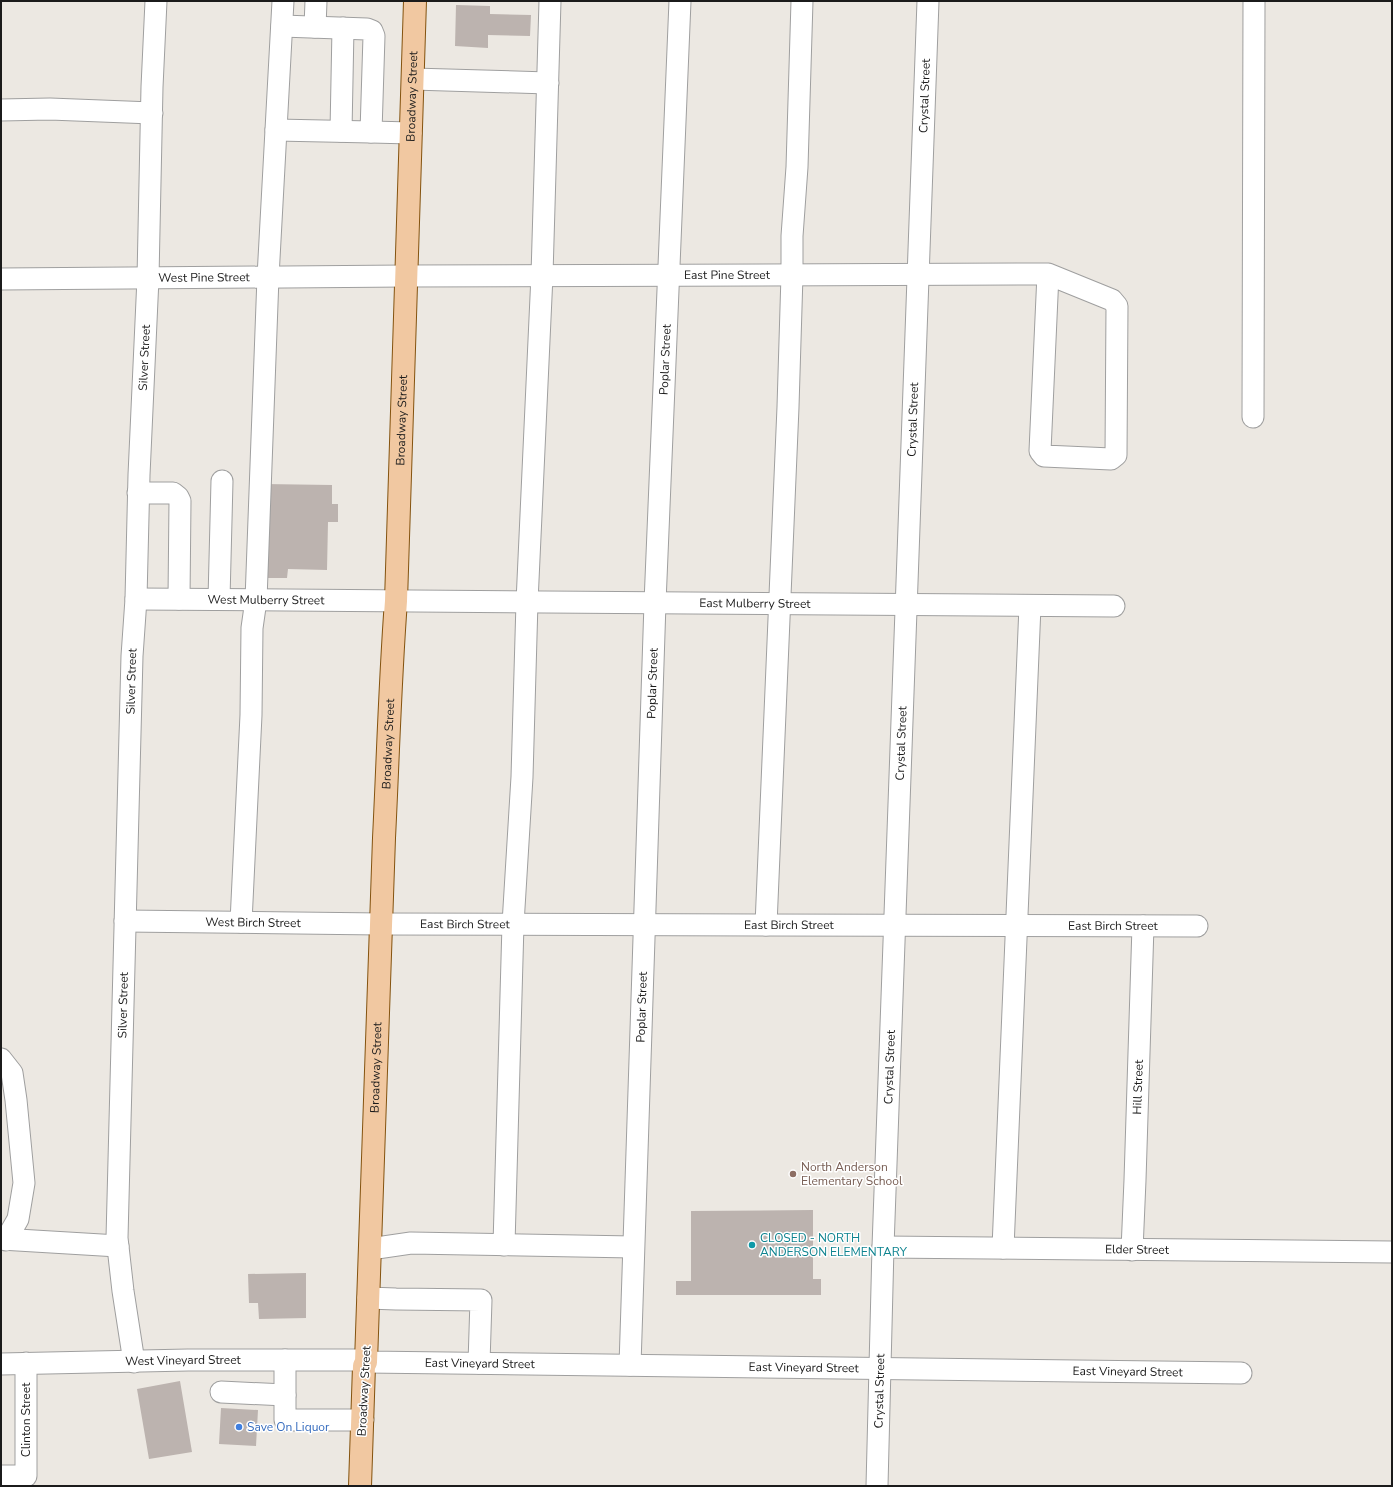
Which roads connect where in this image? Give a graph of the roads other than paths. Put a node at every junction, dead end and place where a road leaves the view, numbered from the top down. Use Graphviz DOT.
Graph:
graph roads {
  1 [pos="156,1"];
  2 [pos="283,1"];
  3 [pos="316,1"];
  4 [pos="415,1"];
  5 [pos="550,1"];
  6 [pos="680,1"];
  7 [pos="802,1"];
  8 [pos="928,1"];
  9 [pos="1254,1"];
  10 [pos="282,26"];
  11 [pos="315,27"];
  12 [pos="343,28"];
  13 [pos="413,79"];
  14 [pos="548,83"];
  15 [pos="1,110"];
  16 [pos="152,113"];
  17 [pos="276,130"];
  18 [pos="341,131"];
  19 [pos="371,132"];
  20 [pos="411,133"];
  21 [pos="918,274"];
  22 [pos="1048,274"];
  23 [pos="668,275"];
  24 [pos="792,275"];
  25 [pos="406,276"];
  26 [pos="542,276"];
  27 [pos="268,277"];
  28 [pos="148,278"];
  29 [pos="1,279"];
  30 [pos="1253,417"];
  31 [pos="222,481"];
  32 [pos="138,493"];
  33 [pos="136,599"];
  34 [pos="179,599"];
  35 [pos="219,599"];
  36 [pos="256,600"];
  37 [pos="396,601"];
  38 [pos="527,602"];
  39 [pos="656,603"];
  40 [pos="779,604"];
  41 [pos="906,605"];
  42 [pos="1030,606"];
  43 [pos="1114,606"];
  44 [pos="125,921"];
  45 [pos="241,922"];
  46 [pos="381,924"];
  47 [pos="513,924"];
  48 [pos="644,924"];
  49 [pos="766,925"];
  50 [pos="895,925"];
  51 [pos="1017,926"];
  52 [pos="1143,926"];
  53 [pos="1197,926"];
  54 [pos="1,1059"];
  55 [pos="4,1239"];
  56 [pos="504,1245"];
  57 [pos="118,1246"];
  58 [pos="633,1246"];
  59 [pos="882,1247"];
  60 [pos="1003,1248"];
  61 [pos="370,1249"];
  62 [pos="1132,1250"];
  63 [pos="1392,1252"];
  64 [pos="368,1298"];
  65 [pos="285,1360"];
  66 [pos="134,1362"];
  67 [pos="366,1362"];
  68 [pos="1,1364"];
  69 [pos="26,1364"];
  70 [pos="479,1364"];
  71 [pos="630,1365"];
  72 [pos="879,1368"];
  73 [pos="1241,1373"];
  74 [pos="221,1392"];
  75 [pos="285,1395"];
  76 [pos="362,1420"];
  77 [pos="1,1476"];
  78 [pos="360,1486"];
  79 [pos="877,1486"];
  1 -- 16 [label="street, Silver Street"];
  2 -- 10 [label="street"];
  3 -- 11 [label="street"];
  4 -- 13 [label="main road, Broadway Street"];
  5 -- 14 [label="street"];
  6 -- 23 [label="street, Poplar Street"];
  7 -- 24 [label="street"];
  8 -- 21 [label="street, Crystal Street"];
  9 -- 30 [label="street"];
  10 -- 11 [label="street"];
  10 -- 17 [label="street"];
  11 -- 12 [label="street"];
  12 -- 18 [label="street"];
  12 -- 19 [label="street"];
  13 -- 14 [label="street"];
  13 -- 20 [label="main road, Broadway Street"];
  14 -- 26 [label="street"];
  15 -- 16 [label="street"];
  16 -- 28 [label="street, Silver Street"];
  17 -- 18 [label="street"];
  17 -- 27 [label="street"];
  18 -- 19 [label="street"];
  19 -- 20 [label="street"];
  20 -- 25 [label="main road, Broadway Street"];
  21 -- 22 [label="street, East Pine Street"];
  21 -- 24 [label="street, East Pine Street"];
  21 -- 41 [label="street, Crystal Street"];
  22 -- 22 [label="street"];
  23 -- 24 [label="street, East Pine Street"];
  23 -- 26 [label="street, East Pine Street"];
  23 -- 39 [label="street, Poplar Street"];
  24 -- 40 [label="street"];
  25 -- 26 [label="street, East Pine Street"];
  25 -- 27 [label="street, West Pine Street"];
  25 -- 37 [label="main road, Broadway Street"];
  26 -- 38 [label="street"];
  27 -- 28 [label="street, West Pine Street"];
  27 -- 36 [label="street"];
  28 -- 29 [label="street, West Pine Street"];
  28 -- 32 [label="street, Silver Street"];
  31 -- 35 [label="street"];
  32 -- 33 [label="street, Silver Street"];
  32 -- 34 [label="street"];
  33 -- 34 [label="street, West Mulberry Street"];
  33 -- 44 [label="street, Silver Street"];
  34 -- 35 [label="street, West Mulberry Street"];
  35 -- 36 [label="street, West Mulberry Street"];
  36 -- 37 [label="street, West Mulberry Street"];
  36 -- 45 [label="street"];
  37 -- 38 [label="street, East Mulberry Street"];
  37 -- 46 [label="main road, Broadway Street"];
  38 -- 39 [label="street, East Mulberry Street"];
  38 -- 47 [label="street"];
  39 -- 40 [label="street, East Mulberry Street"];
  39 -- 48 [label="street, Poplar Street"];
  40 -- 41 [label="street, East Mulberry Street"];
  40 -- 49 [label="street"];
  41 -- 42 [label="street, East Mulberry Street"];
  41 -- 50 [label="street, Crystal Street"];
  42 -- 43 [label="street, East Mulberry Street"];
  42 -- 51 [label="street"];
  44 -- 45 [label="street, West Birch Street"];
  44 -- 57 [label="street, Silver Street"];
  45 -- 46 [label="street, West Birch Street"];
  46 -- 47 [label="street, East Birch Street"];
  46 -- 61 [label="main road, Broadway Street"];
  47 -- 48 [label="street, East Birch Street"];
  47 -- 56 [label="street"];
  48 -- 49 [label="street, East Birch Street"];
  48 -- 58 [label="street, Poplar Street"];
  49 -- 50 [label="street, East Birch Street"];
  50 -- 51 [label="street, East Birch Street"];
  50 -- 59 [label="street, Crystal Street"];
  51 -- 52 [label="street, East Birch Street"];
  51 -- 60 [label="street"];
  52 -- 53 [label="street, East Birch Street"];
  52 -- 62 [label="street, Hill Street"];
  54 -- 55 [label="street"];
  55 -- 57 [label="street"];
  56 -- 58 [label="street"];
  56 -- 61 [label="street"];
  57 -- 66 [label="street, Silver Street"];
  58 -- 71 [label="street, Poplar Street"];
  59 -- 60 [label="street, Elder Street"];
  59 -- 72 [label="street, Crystal Street"];
  60 -- 62 [label="street, Elder Street"];
  61 -- 64 [label="main road, Broadway Street"];
  62 -- 63 [label="street, Elder Street"];
  64 -- 67 [label="main road, Broadway Street"];
  64 -- 70 [label="street"];
  65 -- 66 [label="street, West Vineyard Street"];
  65 -- 67 [label="street, West Vineyard Street"];
  65 -- 75 [label="street"];
  66 -- 69 [label="street, West Vineyard Street"];
  67 -- 70 [label="street, East Vineyard Street"];
  67 -- 76 [label="main road, Broadway Street"];
  68 -- 69 [label="street, West Vineyard Street"];
  69 -- 77 [label="street, Clinton Street"];
  70 -- 71 [label="street, East Vineyard Street"];
  71 -- 72 [label="street, East Vineyard Street"];
  72 -- 73 [label="street, East Vineyard Street"];
  72 -- 79 [label="street, Crystal Street"];
  74 -- 75 [label="street"];
  75 -- 76 [label="street"];
  76 -- 78 [label="main road, Broadway Street"];
}
